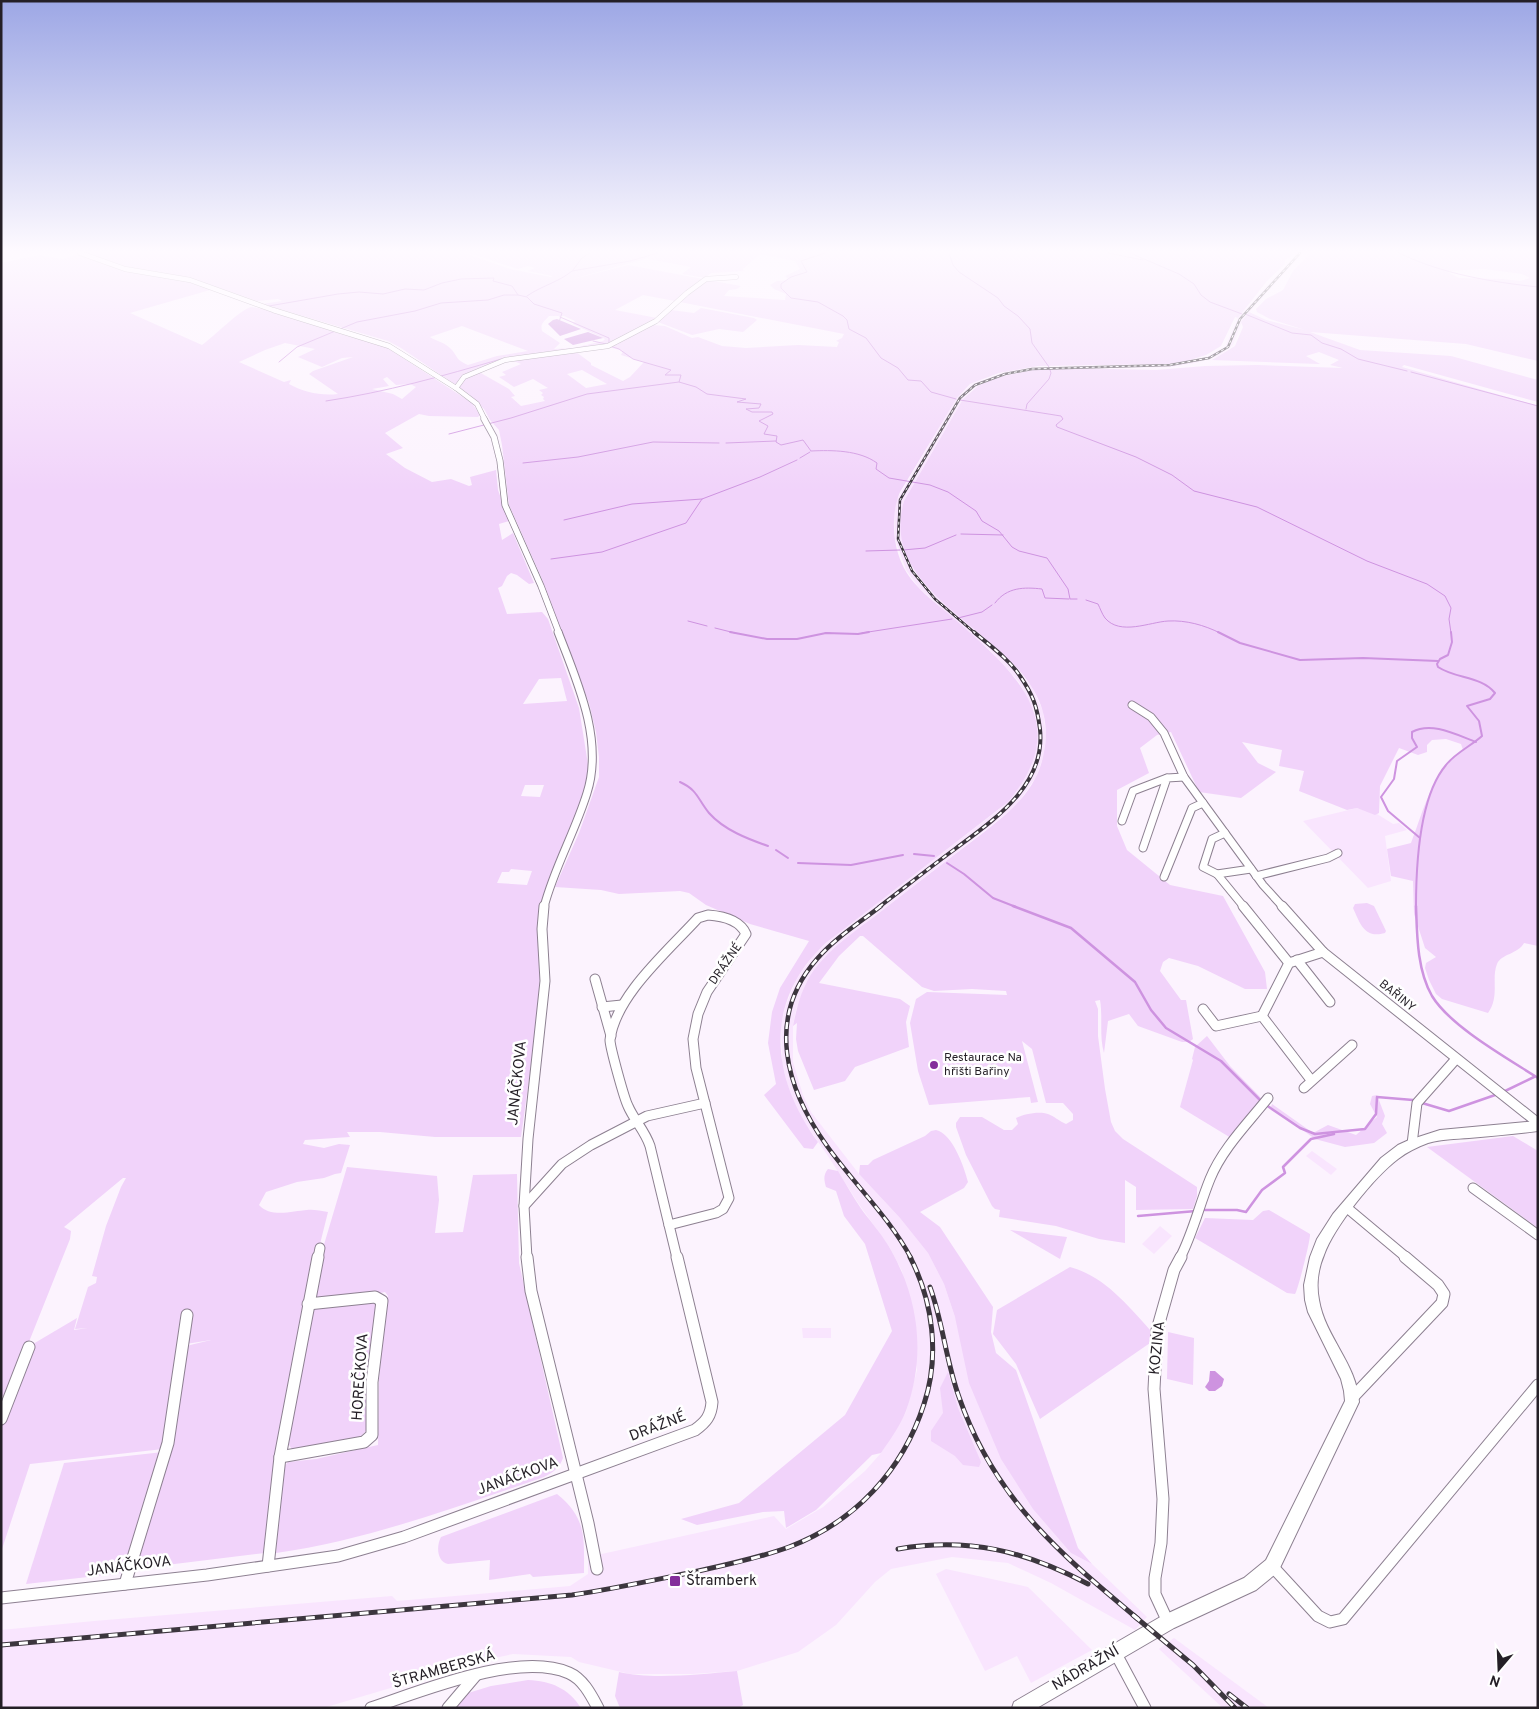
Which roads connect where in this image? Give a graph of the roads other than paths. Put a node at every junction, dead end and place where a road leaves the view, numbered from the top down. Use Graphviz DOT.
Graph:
graph roads {
  1 [pos="348,333"];
  2 [pos="635,333"];
  3 [pos="456,388"];
  4 [pos="1132,705"];
  5 [pos="1184,777"];
  6 [pos="1167,778"];
  7 [pos="1203,803"];
  8 [pos="1122,821"];
  9 [pos="1225,833"];
  10 [pos="1143,848"];
  11 [pos="1338,853"];
  12 [pos="1253,872"];
  13 [pos="1217,874"];
  14 [pos="1164,877"];
  15 [pos="1323,952"];
  16 [pos="1293,962"];
  17 [pos="595,979"];
  18 [pos="1330,1002"];
  19 [pos="622,1005"];
  20 [pos="602,1007"];
  21 [pos="1203,1009"];
  22 [pos="1262,1016"];
  23 [pos="611,1036"];
  24 [pos="1352,1046"];
  25 [pos="1456,1059"];
  26 [pos="1311,1080"];
  27 [pos="1304,1088"];
  28 [pos="1268,1098"];
  29 [pos="705,1103"];
  30 [pos="638,1121"];
  31 [pos="1538,1125"];
  32 [pos="1412,1144"];
  33 [pos="1473,1188"];
  34 [pos="524,1206"];
  35 [pos="1346,1207"];
  36 [pos="669,1225"];
  37 [pos="1538,1235"];
  38 [pos="320,1248"];
  39 [pos="308,1304"];
  40 [pos="187,1315"];
  41 [pos="30,1347"];
  42 [pos="1538,1386"];
  43 [pos="1352,1398"];
  44 [pos="1,1419"];
  45 [pos="280,1457"];
  46 [pos="575,1474"];
  47 [pos="268,1566"];
  48 [pos="1272,1566"];
  49 [pos="597,1568"];
  50 [pos="126,1584"];
  51 [pos="1,1598"];
  52 [pos="1168,1622"];
  53 [pos="1115,1652"];
  54 [pos="476,1675"];
  55 [pos="370,1708"];
  56 [pos="448,1708"];
  57 [pos="598,1708"];
  58 [pos="1020,1708"];
  59 [pos="1145,1708"];
  1 -- 3 [label="street, JANÁČKOVA"];
  2 -- 3 [label="street"];
  3 -- 34 [label="street, JANÁČKOVA"];
  4 -- 5 [label="street, BAŘINY"];
  5 -- 6 [label="street"];
  5 -- 7 [label="street, BAŘINY"];
  6 -- 8 [label="street"];
  6 -- 10 [label="street"];
  7 -- 9 [label="street, BAŘINY"];
  7 -- 14 [label="street"];
  9 -- 12 [label="street, BAŘINY"];
  9 -- 13 [label="street"];
  11 -- 12 [label="street"];
  12 -- 13 [label="street"];
  12 -- 15 [label="street, BAŘINY"];
  13 -- 16 [label="street"];
  15 -- 16 [label="street"];
  15 -- 25 [label="street, BAŘINY"];
  16 -- 18 [label="street"];
  16 -- 22 [label="street"];
  17 -- 20 [label="street, DRÁŽNÉ"];
  19 -- 20 [label="street"];
  19 -- 23 [label="street, DRÁŽNÉ"];
  19 -- 29 [label="street, DRÁŽNÉ"];
  20 -- 23 [label="street, DRÁŽNÉ"];
  21 -- 22 [label="street"];
  22 -- 26 [label="street"];
  23 -- 30 [label="street, DRÁŽNÉ"];
  24 -- 26 [label="street"];
  25 -- 31 [label="street, BAŘINY"];
  25 -- 32 [label="street"];
  26 -- 27 [label="street"];
  28 -- 52 [label="street, KOZINA"];
  29 -- 30 [label="street"];
  29 -- 36 [label="street, DRÁŽNÉ"];
  30 -- 34 [label="street"];
  30 -- 36 [label="street, DRÁŽNÉ"];
  31 -- 32 [label="main road"];
  32 -- 35 [label="main road"];
  33 -- 37 [label="street"];
  34 -- 46 [label="street, JANÁČKOVA"];
  35 -- 43 [label="main road"];
  35 -- 43 [label="street"];
  36 -- 46 [label="street, DRÁŽNÉ"];
  38 -- 39 [label="street"];
  39 -- 45 [label="street"];
  39 -- 45 [label="street, HOREČKOVA"];
  40 -- 50 [label="street"];
  41 -- 44 [label="street"];
  42 -- 48 [label="street"];
  43 -- 48 [label="main road"];
  45 -- 47 [label="street"];
  46 -- 47 [label="street, JANÁČKOVA"];
  46 -- 49 [label="street"];
  47 -- 50 [label="street, JANÁČKOVA"];
  48 -- 52 [label="main road"];
  50 -- 51 [label="street, JANÁČKOVA"];
  52 -- 53 [label="main road, NÁDRAŽNÍ"];
  53 -- 58 [label="main road, NÁDRAŽNÍ"];
  53 -- 59 [label="street"];
  54 -- 55 [label="street, ŠTRAMBERSKÁ"];
  54 -- 56 [label="street"];
  54 -- 57 [label="street, ŠTRAMBERSKÁ"];
}
